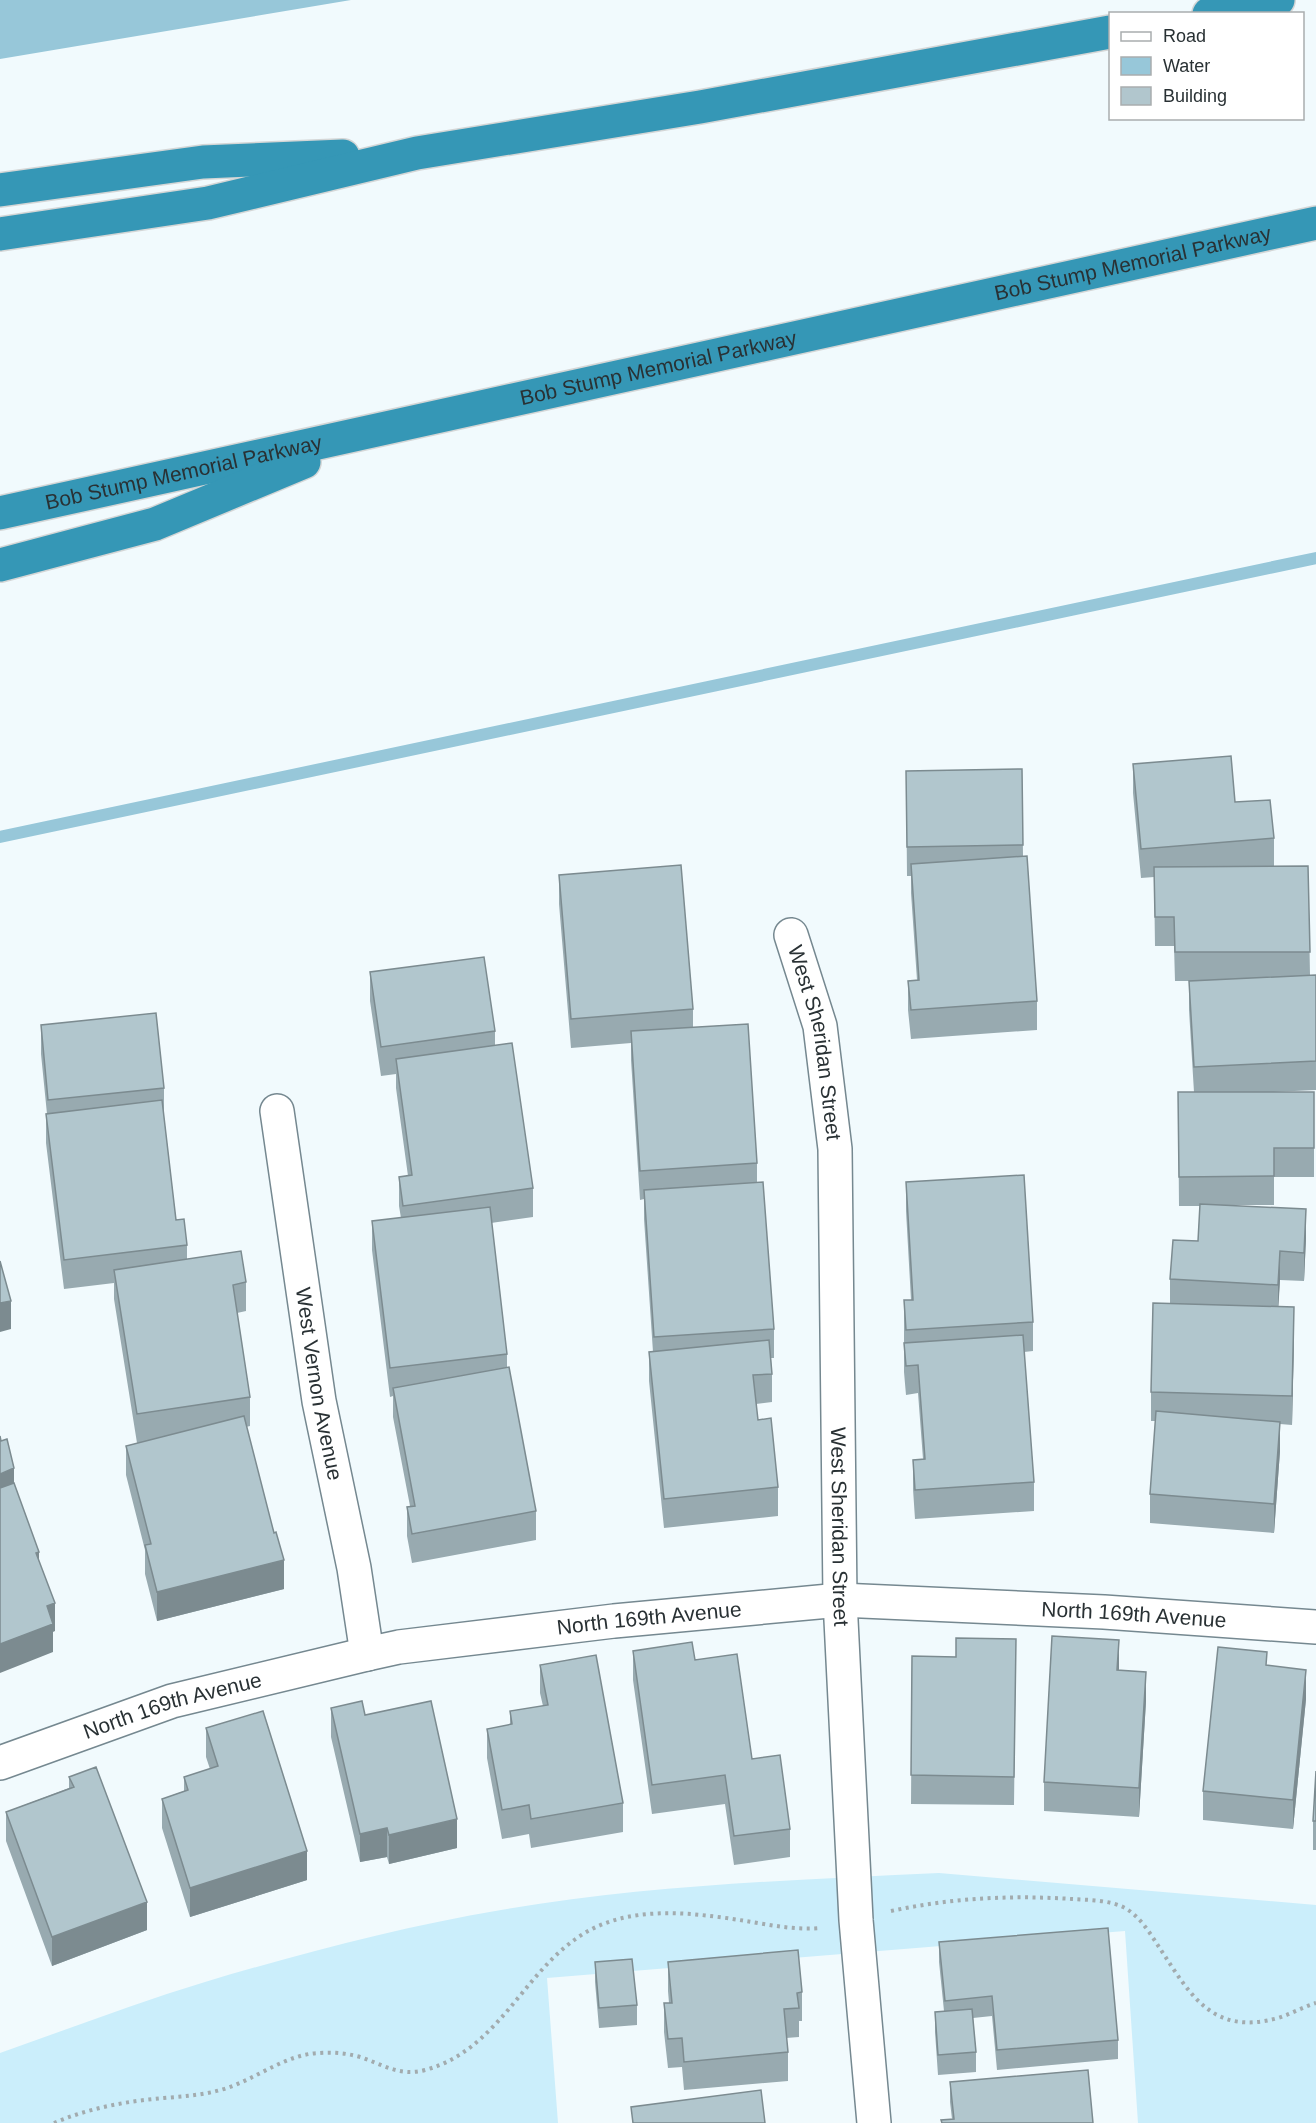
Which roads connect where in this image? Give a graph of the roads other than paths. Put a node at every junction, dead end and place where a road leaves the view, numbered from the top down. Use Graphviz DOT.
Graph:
graph roads {
  1 [pos="1278,0"];
  2 [pos="1219,12"];
  3 [pos="1109,32"];
  4 [pos="417,153"];
  5 [pos="0,190"];
  6 [pos="1316,223"];
  7 [pos="0,234"];
  8 [pos="380,431"];
  9 [pos="0,513"];
  10 [pos="0,565"];
  11 [pos="791,935"];
  12 [pos="277,1112"];
  13 [pos="840,1600"];
  14 [pos="1316,1627"];
  15 [pos="367,1654"];
  16 [pos="0,1763"];
  17 [pos="874,2123"];
  1 -- 2 [label="highway"];
  3 -- 4 [label="highway"];
  4 -- 5 [label="highway"];
  4 -- 7 [label="highway"];
  6 -- 8 [label="highway, Bob Stump Memorial Parkway"];
  8 -- 9 [label="highway, Bob Stump Memorial Parkway"];
  8 -- 10 [label="highway"];
  11 -- 13 [label="street, West Sheridan Street"];
  12 -- 15 [label="street, West Vernon Avenue"];
  13 -- 14 [label="street, North 169th Avenue"];
  13 -- 15 [label="street, North 169th Avenue"];
  13 -- 17 [label="street, West Sheridan Street"];
  15 -- 16 [label="street, North 169th Avenue"];
}
